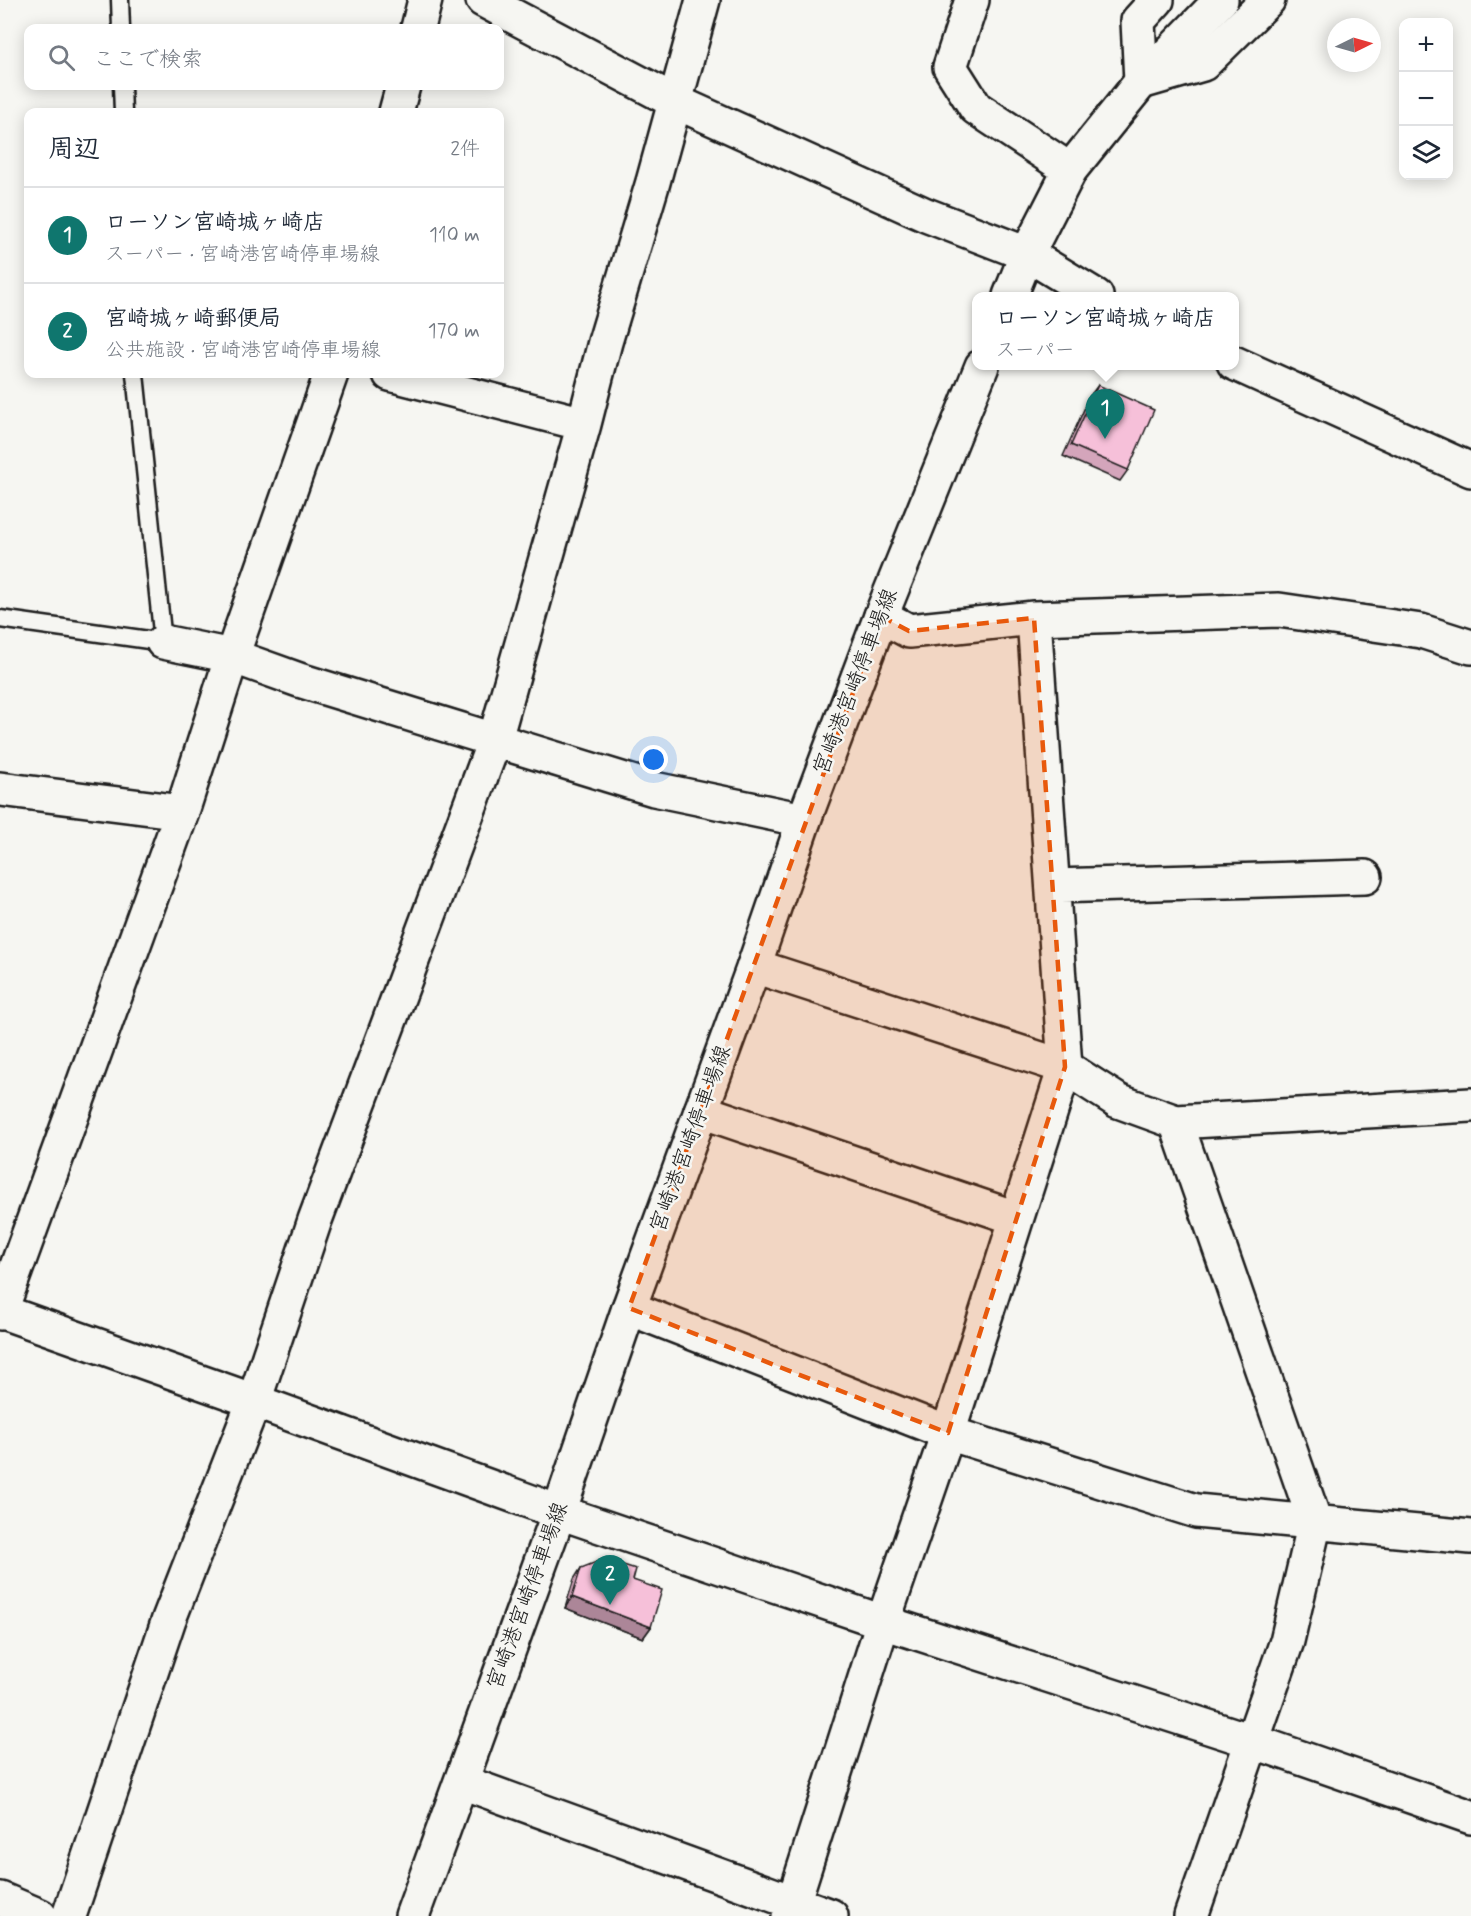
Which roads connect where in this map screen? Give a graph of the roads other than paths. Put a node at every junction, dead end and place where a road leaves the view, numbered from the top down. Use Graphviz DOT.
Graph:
graph roads {
  1 [pos="120,0"];
  2 [pos="425,0"];
  3 [pos="483,0"];
  4 [pos="703,0"];
  5 [pos="972,0"];
  6 [pos="1157,0"];
  7 [pos="1221,0"];
  8 [pos="1268,0"];
  9 [pos="121,24"];
  10 [pos="419,24"];
  11 [pos="1141,82"];
  12 [pos="122,90"];
  13 [pos="402,90"];
  14 [pos="674,101"];
  15 [pos="123,108"];
  16 [pos="397,108"];
  17 [pos="1070,170"];
  18 [pos="1027,254"];
  19 [pos="1012,292"];
  20 [pos="1088,292"];
  21 [pos="1239,365"];
  22 [pos="980,370"];
  23 [pos="135,378"];
  24 [pos="330,378"];
  25 [pos="406,378"];
  26 [pos="584,424"];
  27 [pos="1471,470"];
  28 [pos="881,616"];
  29 [pos="1034,618"];
  30 [pos="0,619"];
  31 [pos="163,642"];
  32 [pos="1471,647"];
  33 [pos="232,656"];
  34 [pos="495,739"];
  35 [pos="0,789"];
  36 [pos="183,812"];
  37 [pos="804,820"];
  38 [pos="1365,877"];
  39 [pos="1053,886"];
  40 [pos="754,966"];
  41 [pos="1065,1067"];
  42 [pos="1471,1105"];
  43 [pos="701,1111"];
  44 [pos="1176,1122"];
  45 [pos="1016,1218"];
  46 [pos="629,1308"];
  47 [pos="0,1312"];
  48 [pos="254,1401"];
  49 [pos="948,1433"];
  50 [pos="559,1512"];
  51 [pos="1315,1522"];
  52 [pos="1471,1537"];
  53 [pos="883,1622"];
  54 [pos="1252,1741"];
  55 [pos="462,1782"];
  56 [pos="1471,1817"];
  57 [pos="0,1899"];
  58 [pos="791,1910"];
  59 [pos="39,1916"];
  60 [pos="69,1916"];
  61 [pos="412,1916"];
  62 [pos="831,1916"];
  63 [pos="1191,1916"];
  1 -- 9 [label="lane"];
  2 -- 10 [label="street"];
  3 -- 14 [label="street"];
  4 -- 14 [label="street"];
  5 -- 17 [label="street"];
  6 -- 11 [label="street"];
  7 -- 11 [label="street"];
  8 -- 11 [label="street"];
  11 -- 17 [label="street"];
  12 -- 15 [label="lane"];
  13 -- 16 [label="street"];
  14 -- 18 [label="street"];
  14 -- 26 [label="street"];
  17 -- 18 [label="street"];
  18 -- 19 [label="street"];
  18 -- 20 [label="street"];
  21 -- 27 [label="street"];
  22 -- 28 [label="street, 宮崎港宮崎停車場線"];
  23 -- 31 [label="lane"];
  24 -- 33 [label="street"];
  25 -- 26 [label="street"];
  26 -- 34 [label="street"];
  28 -- 29 [label="street"];
  28 -- 37 [label="street, 宮崎港宮崎停車場線"];
  29 -- 32 [label="street"];
  29 -- 39 [label="street"];
  30 -- 31 [label="lane"];
  31 -- 33 [label="street"];
  33 -- 34 [label="street"];
  33 -- 36 [label="street"];
  34 -- 37 [label="street"];
  34 -- 48 [label="street"];
  35 -- 36 [label="street"];
  36 -- 47 [label="street"];
  37 -- 40 [label="street, 宮崎港宮崎停車場線"];
  38 -- 39 [label="street"];
  39 -- 41 [label="street"];
  40 -- 41 [label="street"];
  40 -- 43 [label="street, 宮崎港宮崎停車場線"];
  41 -- 44 [label="street"];
  41 -- 45 [label="street"];
  42 -- 44 [label="street"];
  43 -- 45 [label="street"];
  43 -- 46 [label="street, 宮崎港宮崎停車場線"];
  44 -- 51 [label="street"];
  45 -- 49 [label="street"];
  46 -- 49 [label="street"];
  46 -- 50 [label="street, 宮崎港宮崎停車場線"];
  47 -- 48 [label="street"];
  48 -- 50 [label="street"];
  48 -- 60 [label="street"];
  49 -- 51 [label="street"];
  49 -- 53 [label="street"];
  50 -- 53 [label="street"];
  50 -- 55 [label="street, 宮崎港宮崎停車場線"];
  51 -- 52 [label="street"];
  51 -- 54 [label="street"];
  53 -- 54 [label="street"];
  53 -- 58 [label="street"];
  54 -- 56 [label="street"];
  54 -- 63 [label="street"];
  55 -- 58 [label="street"];
  55 -- 61 [label="street, 宮崎港宮崎停車場線"];
  57 -- 59 [label="street"];
  58 -- 62 [label="street"];
}
